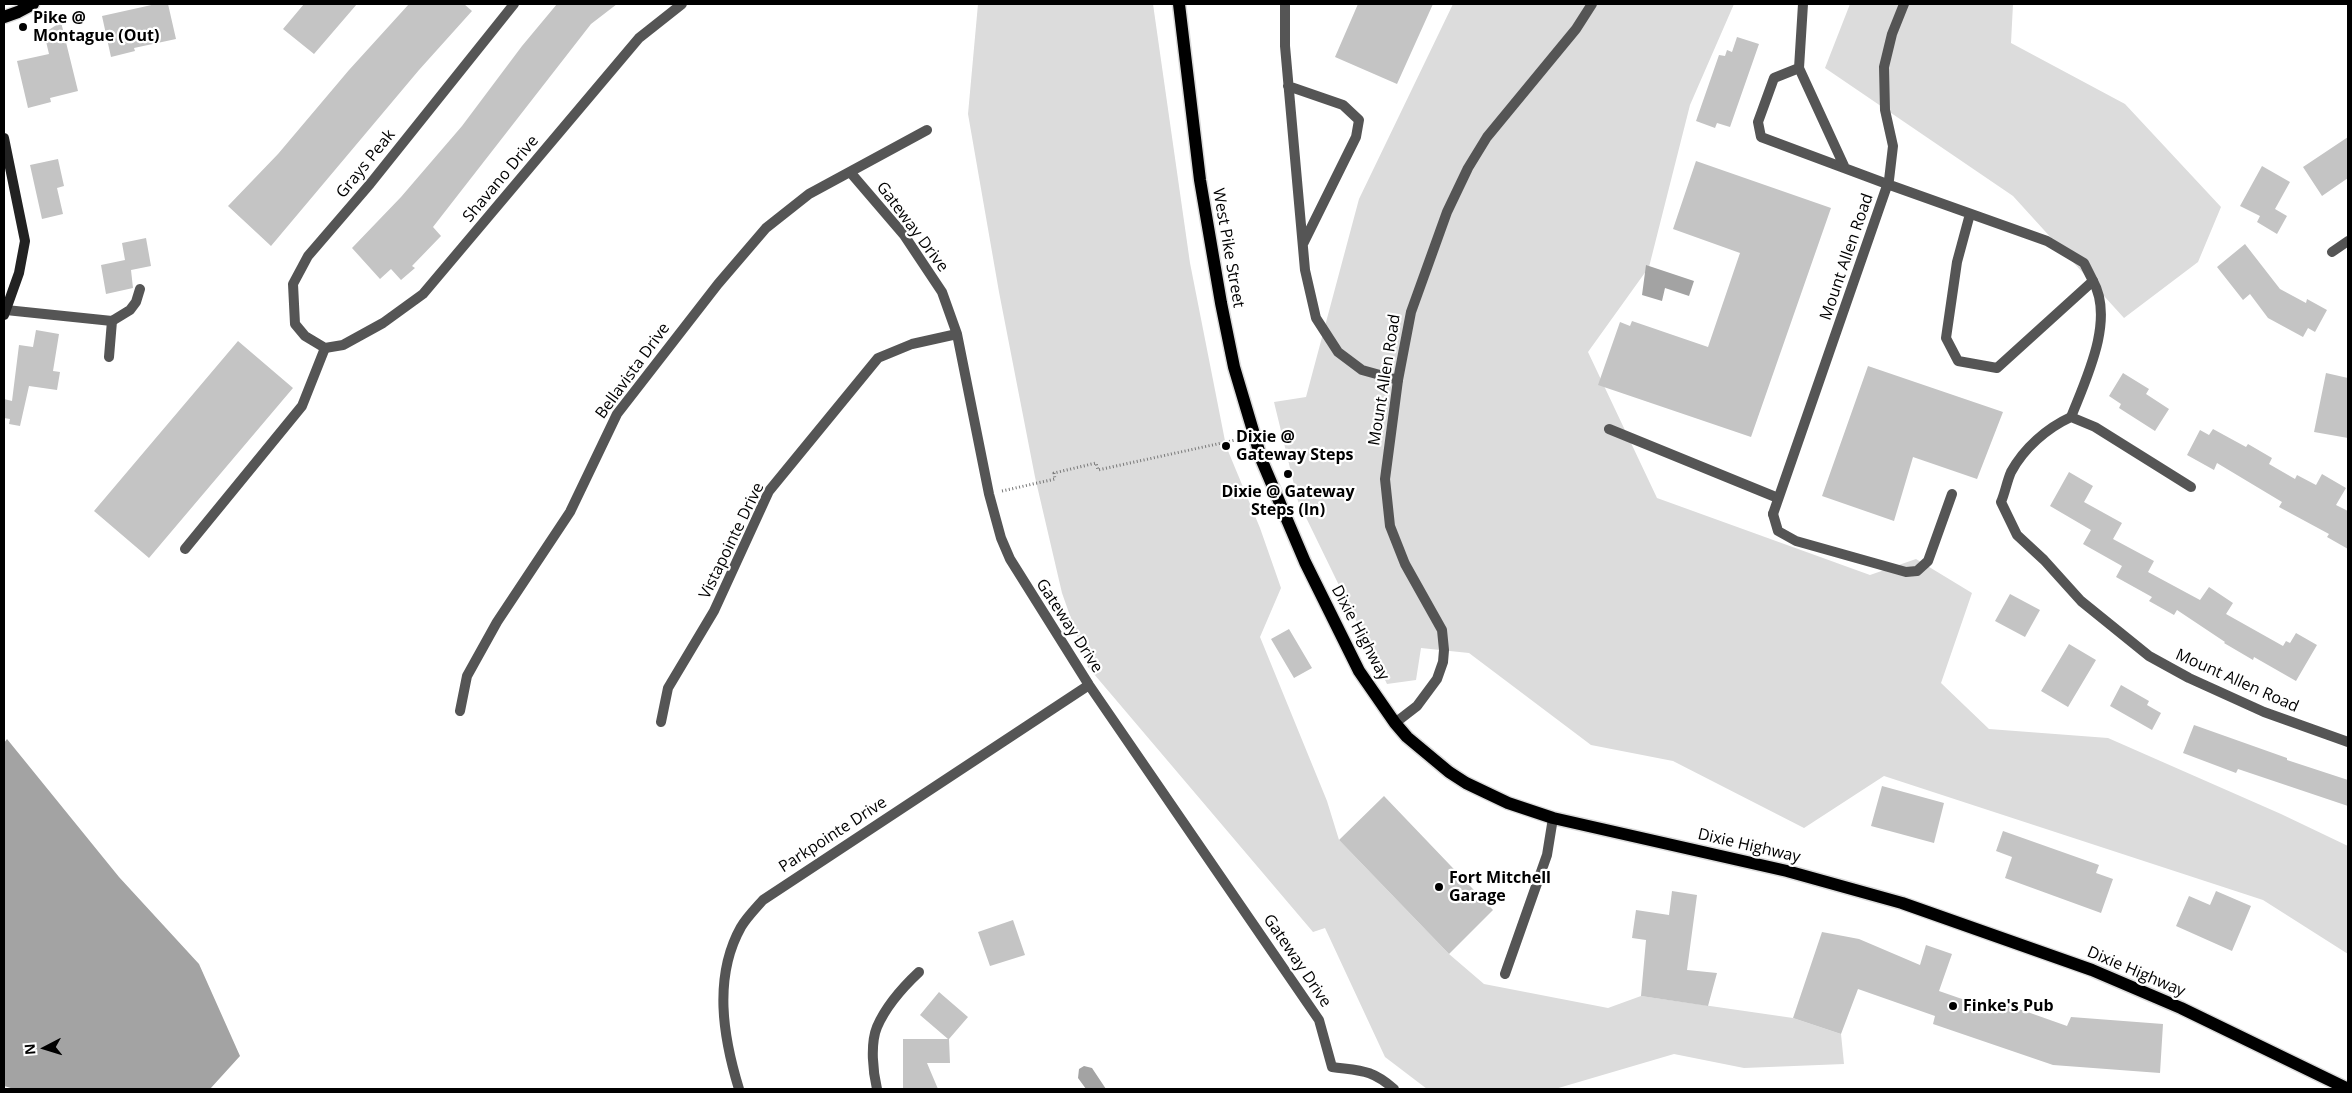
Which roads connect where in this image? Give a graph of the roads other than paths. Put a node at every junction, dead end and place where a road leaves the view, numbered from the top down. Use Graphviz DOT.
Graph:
graph roads {
  1 [pos="33,4"];
  2 [pos="514,4"];
  3 [pos="682,4"];
  4 [pos="1179,4"];
  5 [pos="1285,4"];
  6 [pos="1592,4"];
  7 [pos="1802,4"];
  8 [pos="1904,4"];
  9 [pos="4,17"];
  10 [pos="1799,68"];
  11 [pos="1288,86"];
  12 [pos="927,130"];
  13 [pos="4,138"];
  14 [pos="1845,168"];
  15 [pos="850,172"];
  16 [pos="1887,184"];
  17 [pos="1970,214"];
  18 [pos="2348,241"];
  19 [pos="1303,245"];
  20 [pos="2332,252"];
  21 [pos="2093,281"];
  22 [pos="140,289"];
  23 [pos="5,313"];
  24 [pos="112,321"];
  25 [pos="957,334"];
  26 [pos="325,348"];
  27 [pos="109,356"];
  28 [pos="1398,380"];
  29 [pos="2071,417"];
  30 [pos="1609,430"];
  31 [pos="2191,487"];
  32 [pos="1274,491"];
  33 [pos="1952,494"];
  34 [pos="1778,498"];
  35 [pos="185,549"];
  36 [pos="1089,684"];
  37 [pos="460,712"];
  38 [pos="661,722"];
  39 [pos="1395,723"];
  40 [pos="2348,742"];
  41 [pos="1553,818"];
  42 [pos="919,972"];
  43 [pos="1505,974"];
  44 [pos="739,1089"];
  45 [pos="877,1089"];
  46 [pos="1394,1089"];
  47 [pos="2348,1089"];
  1 -- 9 [label="main road"];
  2 -- 26 [label="street, Grays Peak"];
  3 -- 26 [label="street, Shavano Drive"];
  4 -- 32 [label="main road, West Pike Street"];
  5 -- 11 [label="street"];
  6 -- 28 [label="street, Mount Allen Road"];
  7 -- 10 [label="street"];
  8 -- 16 [label="street, Mount Allen Road"];
  10 -- 14 [label="street"];
  10 -- 14 [label="street"];
  11 -- 19 [label="street"];
  11 -- 19 [label="street"];
  12 -- 15 [label="street, Bellavista Drive"];
  13 -- 23 [label="street"];
  14 -- 16 [label="street"];
  15 -- 25 [label="street, Gateway Drive"];
  15 -- 37 [label="street, Bellavista Drive"];
  16 -- 17 [label="street"];
  16 -- 34 [label="street, Mount Allen Road"];
  17 -- 21 [label="street"];
  17 -- 21 [label="street"];
  18 -- 20 [label="street"];
  19 -- 28 [label="street"];
  21 -- 29 [label="street"];
  22 -- 24 [label="street"];
  23 -- 24 [label="street"];
  24 -- 27 [label="street"];
  25 -- 36 [label="street, Gateway Drive"];
  25 -- 38 [label="street, Vistapointe Drive"];
  26 -- 35 [label="street"];
  28 -- 39 [label="street, Mount Allen Road"];
  29 -- 31 [label="street"];
  29 -- 40 [label="street, Mount Allen Road"];
  30 -- 34 [label="street"];
  32 -- 39 [label="main road, Dixie Highway"];
  33 -- 34 [label="street, Mount Allen Road"];
  36 -- 44 [label="street, Parkpointe Drive"];
  36 -- 46 [label="street, Gateway Drive"];
  39 -- 41 [label="main road, Dixie Highway"];
  41 -- 43 [label="street"];
  41 -- 47 [label="main road, Dixie Highway"];
  42 -- 45 [label="street"];
}
